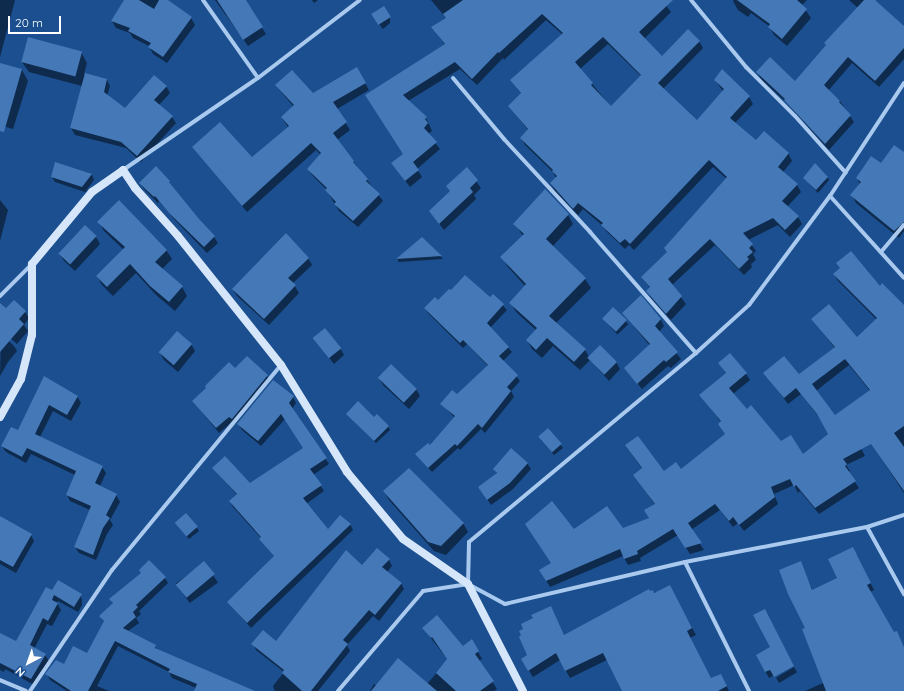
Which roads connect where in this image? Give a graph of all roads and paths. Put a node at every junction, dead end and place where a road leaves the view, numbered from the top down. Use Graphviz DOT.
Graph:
graph roads {
  1 [pos="203,0"];
  2 [pos="360,0"];
  3 [pos="691,0"];
  4 [pos="258,78"];
  5 [pos="453,78"];
  6 [pos="904,83"];
  7 [pos="123,170"];
  8 [pos="846,173"];
  9 [pos="830,196"];
  10 [pos="904,225"];
  11 [pos="881,252"];
  12 [pos="32,264"];
  13 [pos="904,278"];
  14 [pos="0,296"];
  15 [pos="696,353"];
  16 [pos="281,365"];
  17 [pos="0,418"];
  18 [pos="904,515"];
  19 [pos="867,527"];
  20 [pos="685,562"];
  21 [pos="468,584"];
  22 [pos="904,594"];
  23 [pos="0,680"];
  24 [pos="26,691"];
  25 [pos="30,691"];
  26 [pos="338,691"];
  27 [pos="523,691"];
  28 [pos="749,691"];
  1 -- 4 [label="street"];
  2 -- 4 [label="street"];
  3 -- 8 [label="street"];
  4 -- 7 [label="street"];
  5 -- 15 [label="street"];
  6 -- 8 [label="street"];
  7 -- 12 [label="street"];
  7 -- 16 [label="street"];
  8 -- 9 [label="street"];
  9 -- 11 [label="street"];
  9 -- 15 [label="street"];
  10 -- 11 [label="street"];
  11 -- 13 [label="street"];
  12 -- 14 [label="street"];
  12 -- 17 [label="street"];
  15 -- 21 [label="street"];
  16 -- 21 [label="street"];
  16 -- 25 [label="street"];
  18 -- 19 [label="street"];
  19 -- 20 [label="street"];
  19 -- 22 [label="street"];
  20 -- 21 [label="street"];
  20 -- 28 [label="street"];
  21 -- 26 [label="street"];
  21 -- 27 [label="street"];
  23 -- 24 [label="street"];
}
